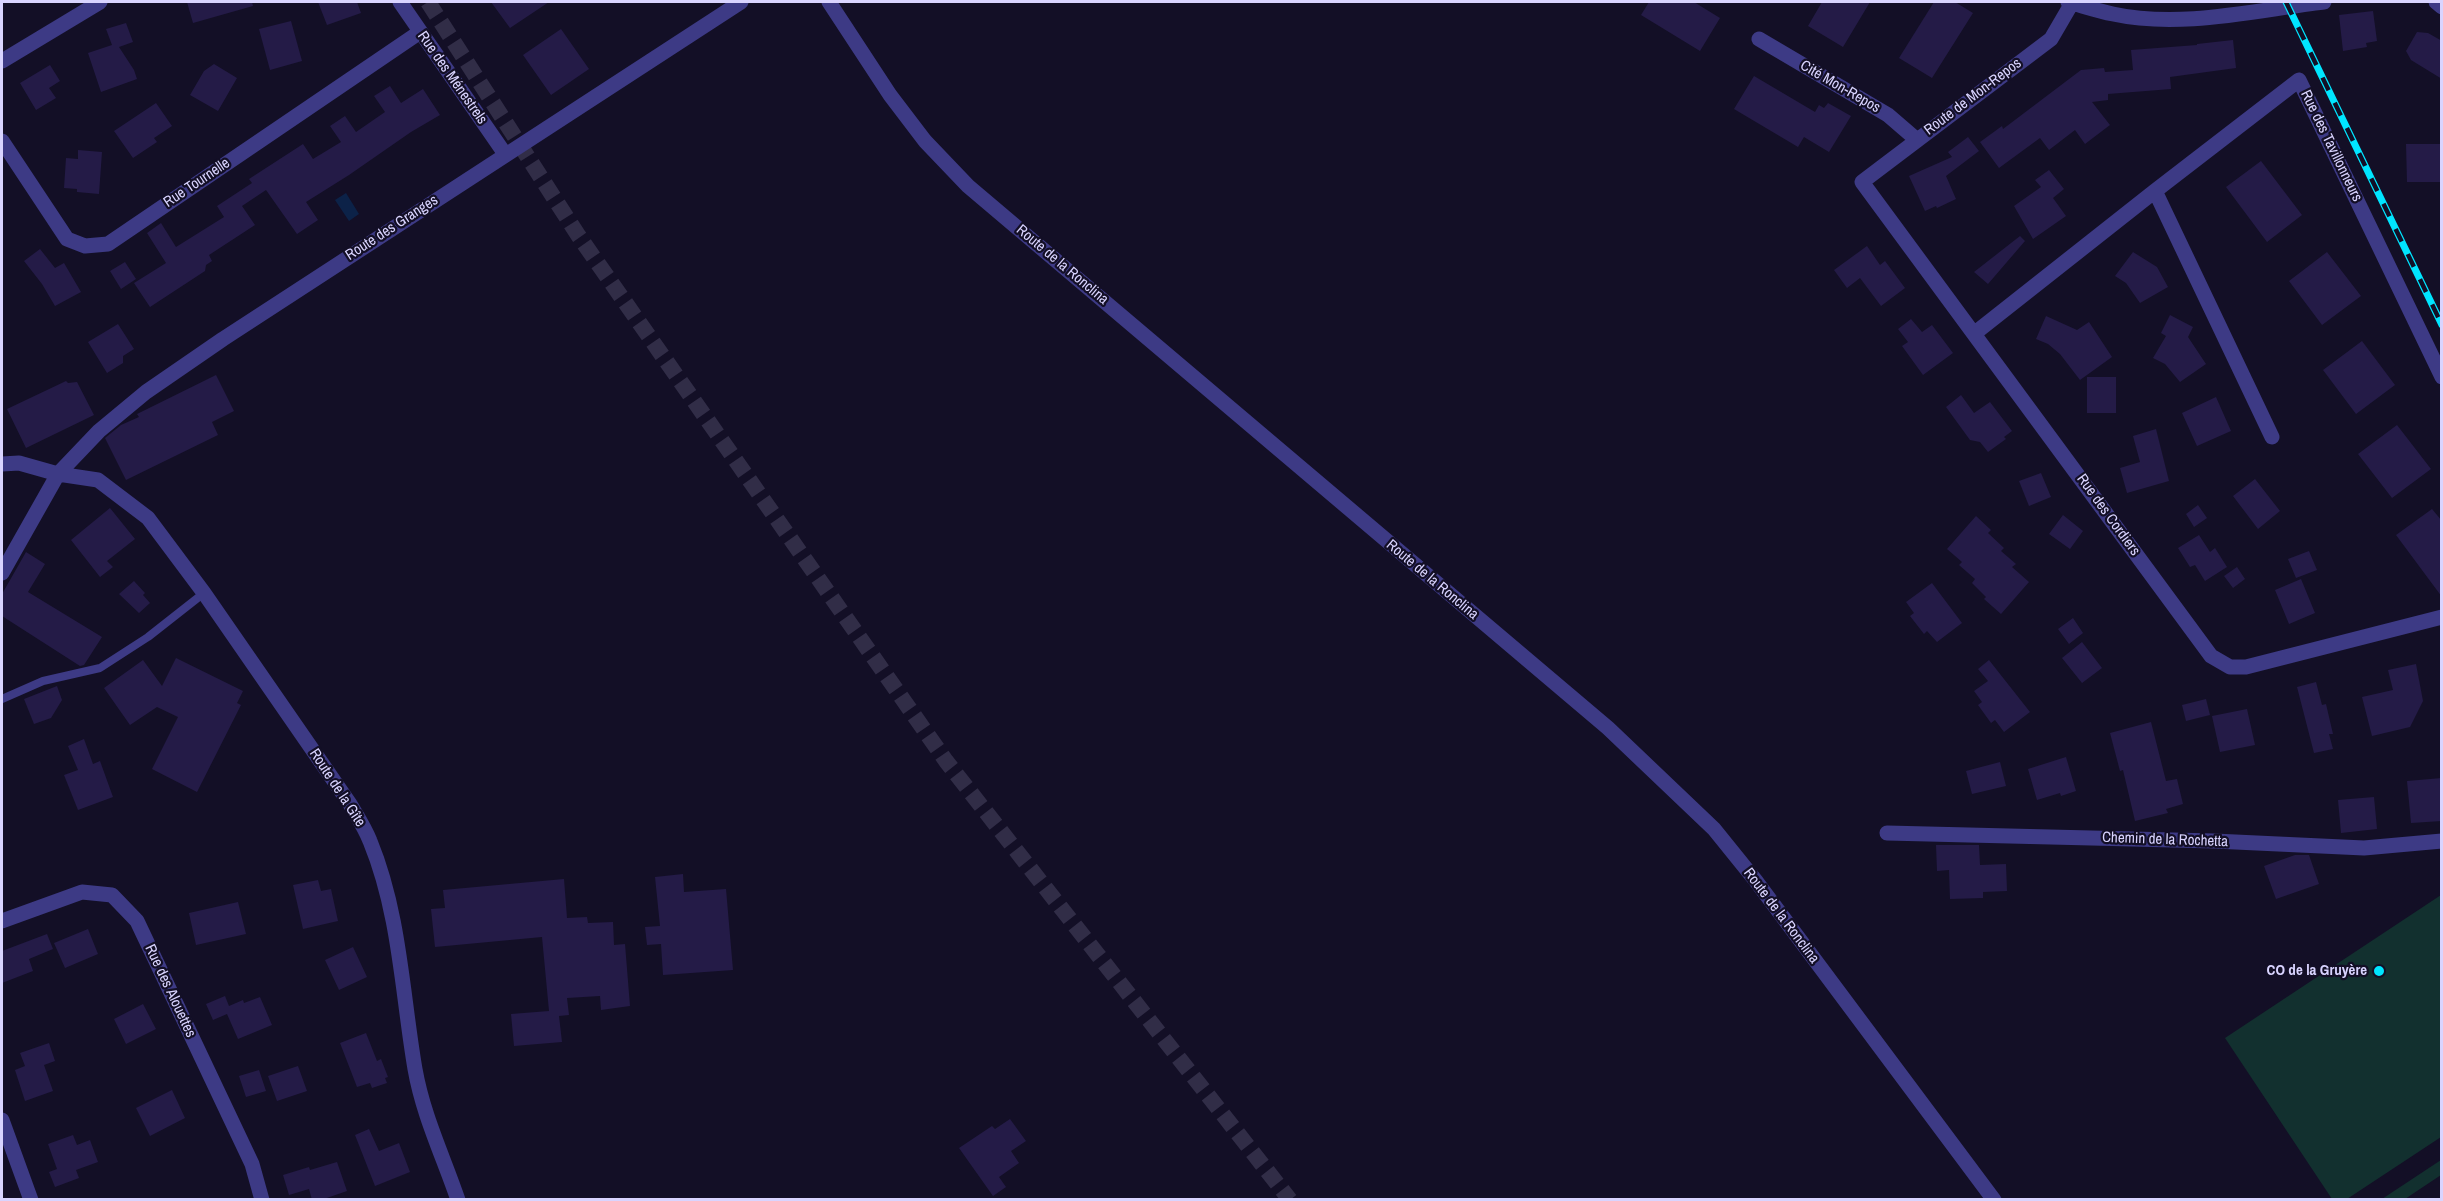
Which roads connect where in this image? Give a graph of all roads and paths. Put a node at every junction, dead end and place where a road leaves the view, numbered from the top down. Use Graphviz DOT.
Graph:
graph roads {
  1 [pos="100,2"];
  2 [pos="400,2"];
  3 [pos="741,2"];
  4 [pos="829,2"];
  5 [pos="2070,2"];
  6 [pos="2324,2"];
  7 [pos="2436,2"];
  8 [pos="2442,7"];
  9 [pos="420,32"];
  10 [pos="1759,39"];
  11 [pos="2,61"];
  12 [pos="1917,140"];
  13 [pos="2,141"];
  14 [pos="505,154"];
  15 [pos="1862,182"];
  16 [pos="2155,191"];
  17 [pos="1975,333"];
  18 [pos="2442,376"];
  19 [pos="2272,437"];
  20 [pos="2,464"];
  21 [pos="58,474"];
  22 [pos="2,573"];
  23 [pos="204,593"];
  24 [pos="2442,617"];
  25 [pos="2,699"];
  26 [pos="1887,833"];
  27 [pos="2442,841"];
  28 [pos="2,921"];
  29 [pos="2,1120"];
  30 [pos="31,1200"];
  31 [pos="262,1200"];
  32 [pos="458,1200"];
  33 [pos="1994,1200"];
  1 -- 11 [label="street"];
  2 -- 9 [label="street, Rue des Ménestrels"];
  3 -- 14 [label="street, Route des Granges"];
  4 -- 33 [label="street, Route de la Ronclina"];
  5 -- 6 [label="street"];
  5 -- 12 [label="street, Route de Mon-Repos"];
  7 -- 8 [label="street"];
  9 -- 13 [label="street, Rue Tournelle"];
  9 -- 14 [label="street, Rue des Ménestrels"];
  10 -- 12 [label="street, Cité Mon-Repos"];
  12 -- 15 [label="street, Route de Mon-Repos"];
  14 -- 21 [label="street, Route des Granges"];
  15 -- 17 [label="street, Rue des Cordiers"];
  16 -- 17 [label="street, Rue des Tavillonneurs"];
  16 -- 18 [label="street, Rue des Tavillonneurs"];
  16 -- 19 [label="street"];
  17 -- 24 [label="street, Rue des Cordiers"];
  20 -- 21 [label="street, Route de la Gîte"];
  21 -- 22 [label="street, Route des Granges"];
  21 -- 23 [label="street, Route de la Gîte"];
  23 -- 25 [label="lane"];
  23 -- 32 [label="street, Route de la Gîte"];
  26 -- 27 [label="street, Chemin de la Rochetta"];
  28 -- 31 [label="street, Rue des Alouettes"];
  29 -- 30 [label="street"];
}
